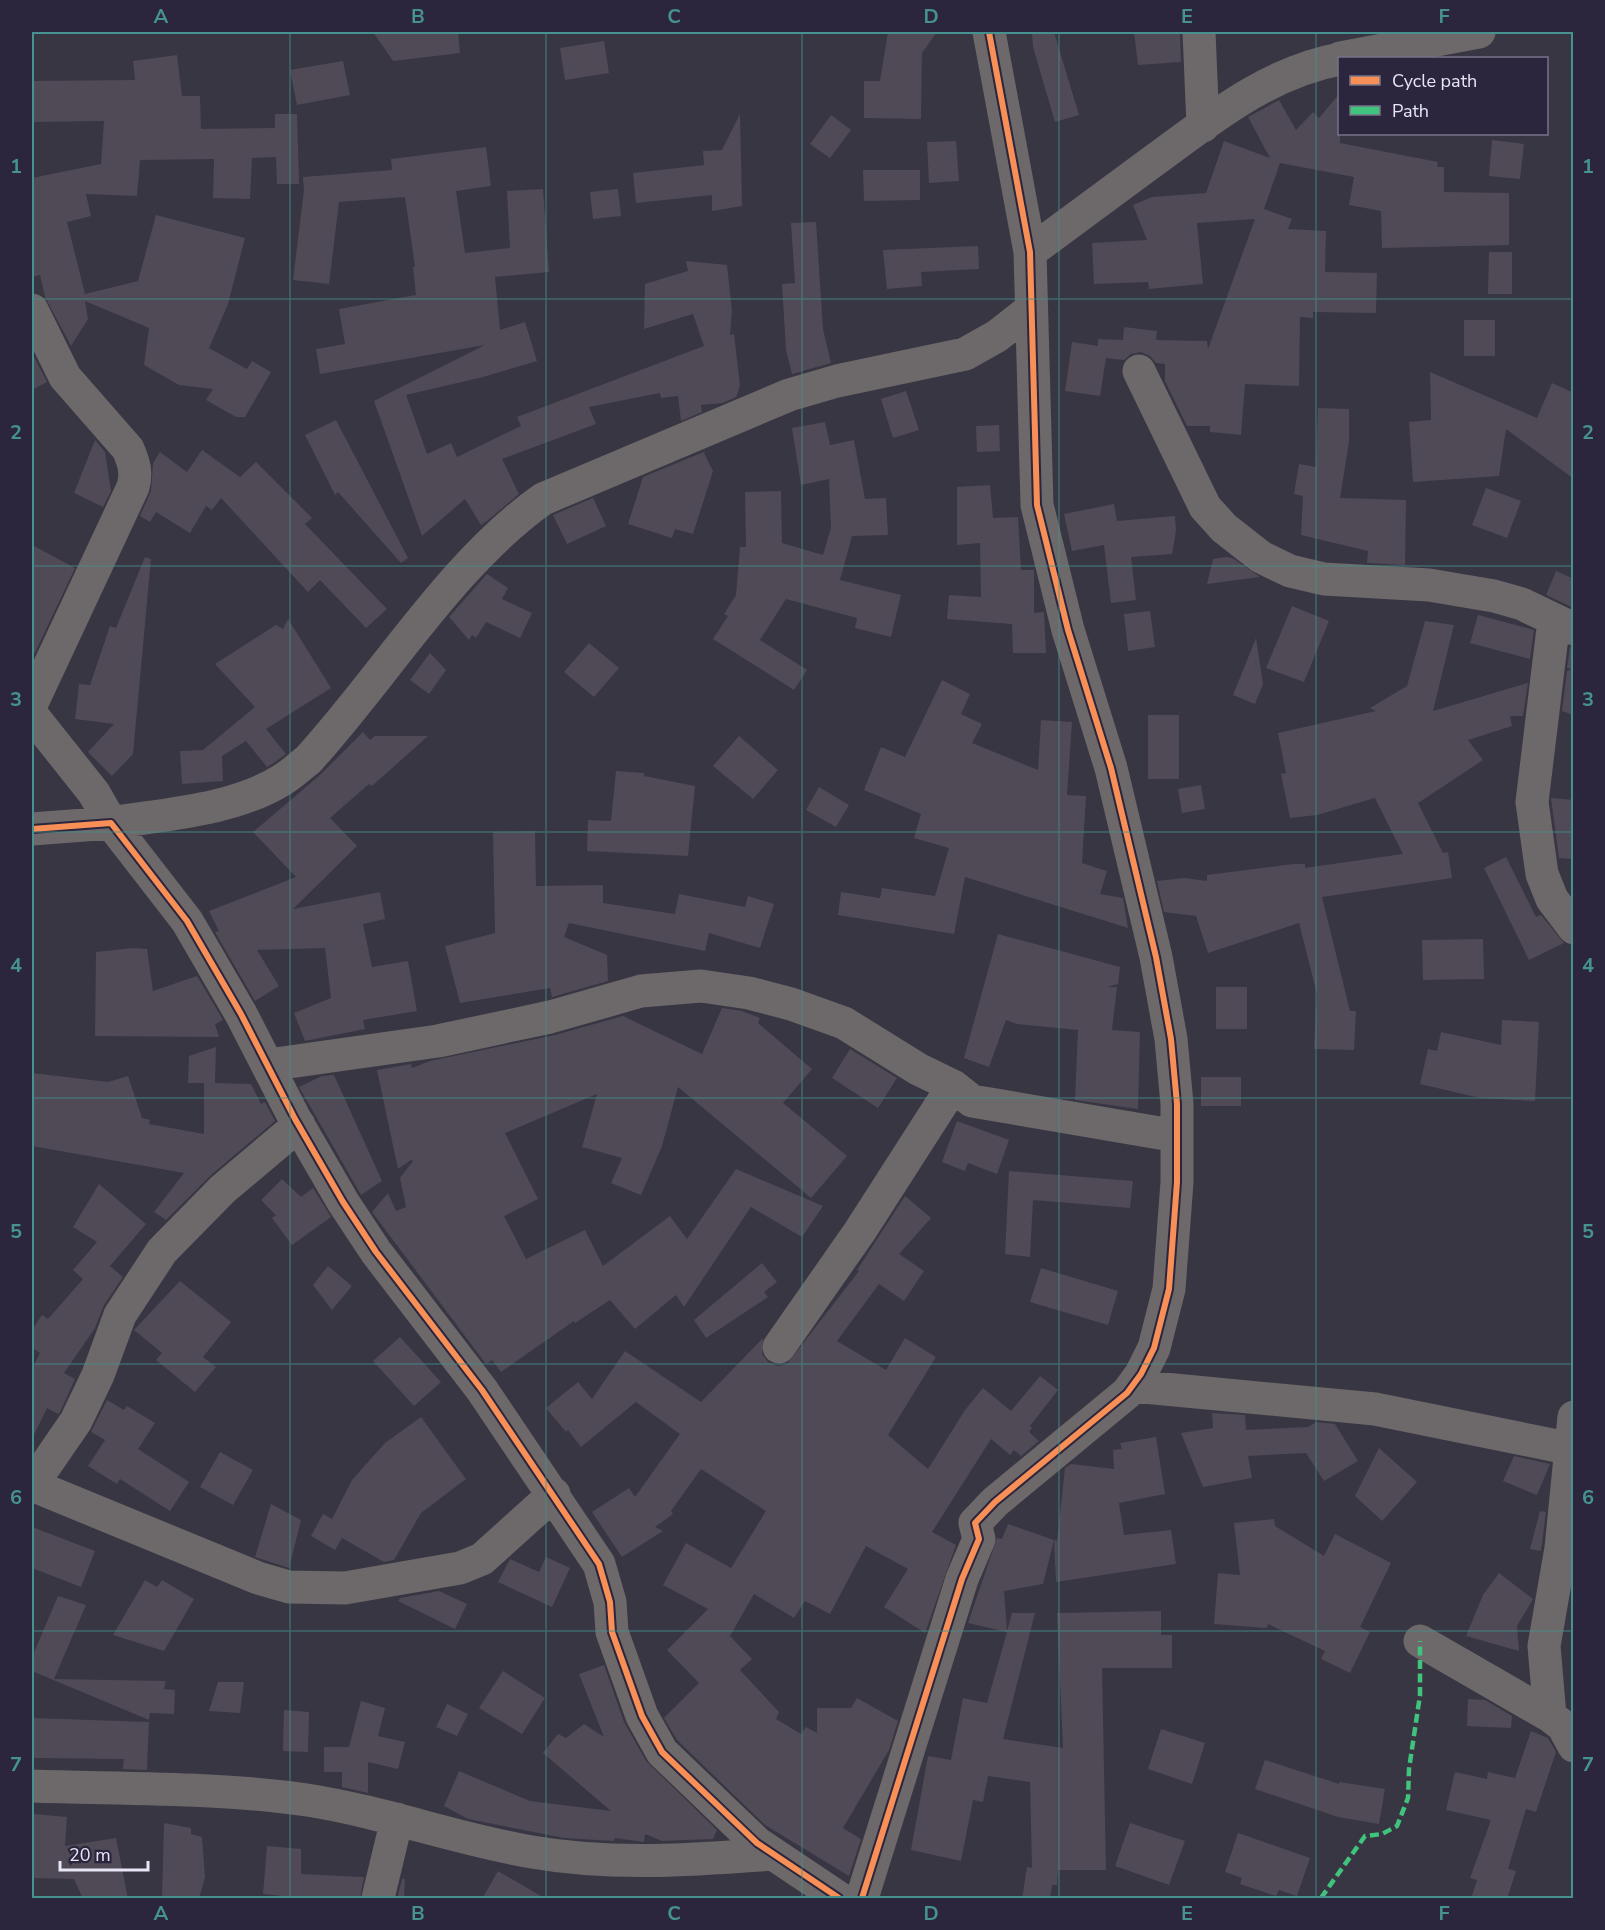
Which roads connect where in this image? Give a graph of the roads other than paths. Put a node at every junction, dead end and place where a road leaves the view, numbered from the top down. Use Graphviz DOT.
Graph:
graph roads {
  1 [pos="989,32"];
  2 [pos="1198,32"];
  3 [pos="1479,32"];
  4 [pos="1350,57"];
  5 [pos="1338,59"];
  6 [pos="1203,126"];
  7 [pos="1029,252"];
  8 [pos="32,310"];
  9 [pos="1030,310"];
  10 [pos="1138,372"];
  11 [pos="1564,625"];
  12 [pos="32,703"];
  13 [pos="32,715"];
  14 [pos="111,823"];
  15 [pos="32,830"];
  16 [pos="1574,928"];
  17 [pos="268,1065"];
  18 [pos="952,1086"];
  19 [pos="299,1125"];
  20 [pos="1177,1136"];
  21 [pos="779,1347"];
  22 [pos="1133,1386"];
  23 [pos="1573,1433"];
  24 [pos="32,1485"];
  25 [pos="554,1494"];
  26 [pos="1420,1641"];
  27 [pos="1550,1716"];
  28 [pos="1574,1746"];
  29 [pos="32,1786"];
  30 [pos="397,1819"];
  31 [pos="772,1854"];
  32 [pos="378,1899"];
  33 [pos="839,1899"];
  34 [pos="862,1899"];
  1 -- 7 [label="street"];
  2 -- 6 [label="street"];
  3 -- 4 [label="street"];
  5 -- 6 [label="street"];
  6 -- 7 [label="street"];
  7 -- 9 [label="street"];
  8 -- 12 [label="street"];
  9 -- 14 [label="street"];
  9 -- 20 [label="street"];
  10 -- 11 [label="street"];
  11 -- 16 [label="street"];
  13 -- 14 [label="street"];
  14 -- 15 [label="street"];
  14 -- 17 [label="street"];
  17 -- 18 [label="street"];
  17 -- 19 [label="street"];
  18 -- 20 [label="street"];
  18 -- 21 [label="street"];
  19 -- 24 [label="street"];
  19 -- 25 [label="street"];
  20 -- 22 [label="street"];
  22 -- 23 [label="street"];
  22 -- 34 [label="street"];
  23 -- 27 [label="street"];
  24 -- 25 [label="street"];
  25 -- 31 [label="street"];
  26 -- 27 [label="street"];
  27 -- 28 [label="street"];
  29 -- 30 [label="street"];
  30 -- 31 [label="street"];
  30 -- 32 [label="street"];
  31 -- 33 [label="street"];
}
